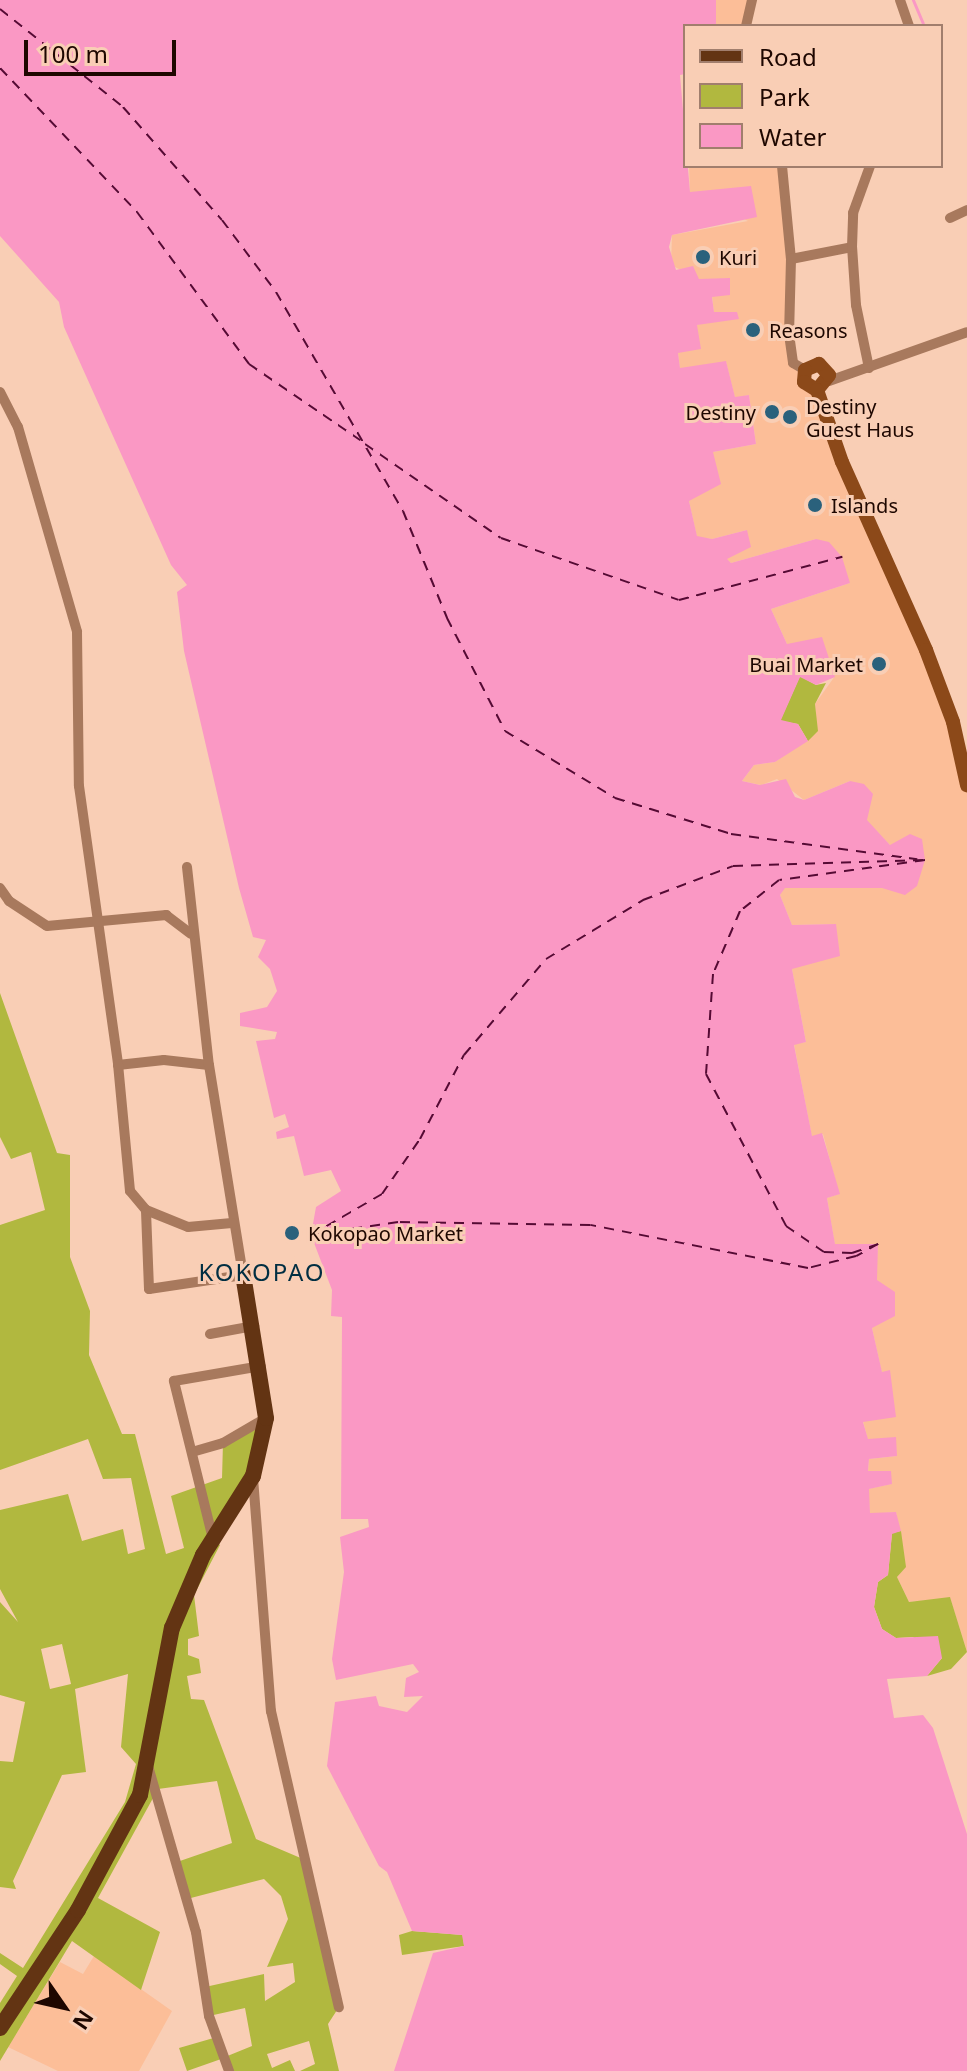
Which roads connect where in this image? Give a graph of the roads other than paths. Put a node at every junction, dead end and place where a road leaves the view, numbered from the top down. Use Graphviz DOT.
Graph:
graph roads {
  1 [pos="752,0"];
  2 [pos="900,0"];
  3 [pos="746,24"];
  4 [pos="908,24"];
  5 [pos="782,168"];
  6 [pos="869,168"];
  7 [pos="967,210"];
  8 [pos="950,218"];
  9 [pos="852,247"];
  10 [pos="791,259"];
  11 [pos="967,332"];
  12 [pos="869,368"];
  13 [pos="805,370"];
  14 [pos="823,385"];
  15 [pos="0,392"];
  16 [pos="967,779"];
  17 [pos="967,785"];
  18 [pos="187,867"];
  19 [pos="0,888"];
  20 [pos="97,919"];
  21 [pos="191,934"];
  22 [pos="118,1065"];
  23 [pos="209,1065"];
  24 [pos="146,1210"];
  25 [pos="232,1223"];
  26 [pos="243,1275"];
  27 [pos="254,1326"];
  28 [pos="210,1334"];
  29 [pos="261,1366"];
  30 [pos="266,1418"];
  31 [pos="192,1452"];
  32 [pos="253,1476"];
  33 [pos="213,1539"];
  34 [pos="148,1766"];
  35 [pos="339,2007"];
  36 [pos="0,2028"];
  37 [pos="229,2071"];
  1 -- 3 [label="street"];
  2 -- 4 [label="street"];
  5 -- 10 [label="street"];
  6 -- 9 [label="street"];
  7 -- 8 [label="street"];
  9 -- 10 [label="street"];
  9 -- 12 [label="street"];
  10 -- 13 [label="street"];
  11 -- 12 [label="street"];
  12 -- 14 [label="street"];
  13 -- 14 [label="main road"];
  13 -- 14 [label="main road"];
  14 -- 16 [label="main road"];
  15 -- 20 [label="street"];
  16 -- 17 [label="main road"];
  18 -- 21 [label="street"];
  19 -- 20 [label="street"];
  20 -- 21 [label="street"];
  20 -- 22 [label="street"];
  21 -- 23 [label="street"];
  22 -- 23 [label="street"];
  22 -- 24 [label="street"];
  23 -- 25 [label="street"];
  24 -- 25 [label="street"];
  24 -- 26 [label="street"];
  25 -- 26 [label="street"];
  26 -- 27 [label="main road"];
  27 -- 28 [label="street"];
  27 -- 29 [label="main road"];
  29 -- 30 [label="main road"];
  29 -- 31 [label="street"];
  30 -- 31 [label="street"];
  30 -- 32 [label="main road"];
  31 -- 33 [label="street"];
  32 -- 33 [label="main road"];
  32 -- 35 [label="street"];
  33 -- 34 [label="main road"];
  34 -- 36 [label="main road"];
  34 -- 37 [label="street"];
}
